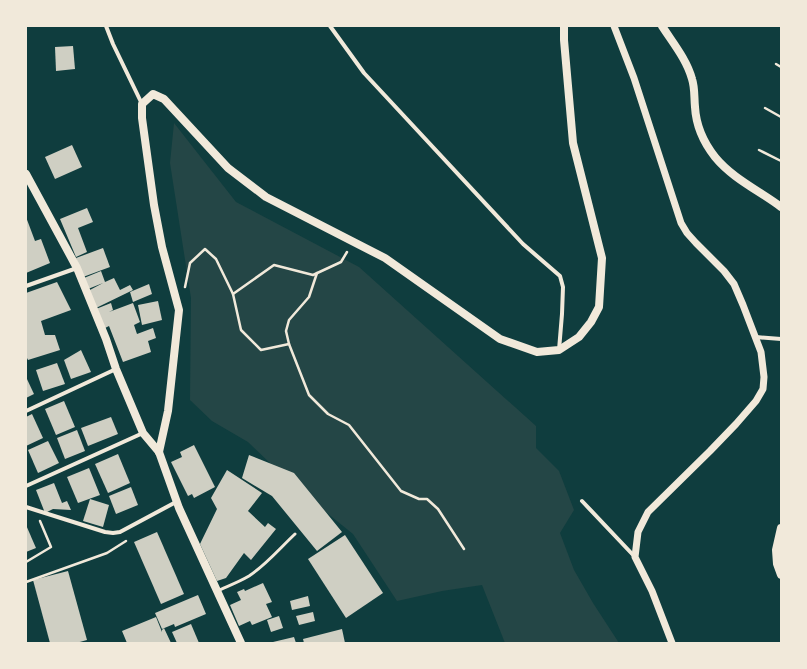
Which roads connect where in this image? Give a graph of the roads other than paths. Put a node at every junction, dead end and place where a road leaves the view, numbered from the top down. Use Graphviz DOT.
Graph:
graph roads {
  1 [pos="106,26"];
  2 [pos="330,26"];
  3 [pos="564,26"];
  4 [pos="614,26"];
  5 [pos="662,26"];
  6 [pos="142,104"];
  7 [pos="26,174"];
  8 [pos="781,207"];
  9 [pos="77,268"];
  10 [pos="26,286"];
  11 [pos="756,337"];
  12 [pos="781,339"];
  13 [pos="559,350"];
  14 [pos="116,369"];
  15 [pos="26,411"];
  16 [pos="143,432"];
  17 [pos="159,452"];
  18 [pos="26,486"];
  19 [pos="582,501"];
  20 [pos="177,502"];
  21 [pos="26,507"];
  22 [pos="781,528"];
  23 [pos="296,534"];
  24 [pos="635,557"];
  25 [pos="781,575"];
  26 [pos="217,591"];
  27 [pos="241,643"];
  28 [pos="672,643"];
  1 -- 6 [label="street"];
  2 -- 13 [label="street"];
  3 -- 13 [label="main road"];
  4 -- 11 [label="street"];
  5 -- 8 [label="main road"];
  6 -- 13 [label="main road"];
  6 -- 17 [label="main road"];
  7 -- 9 [label="main road"];
  9 -- 10 [label="street"];
  9 -- 14 [label="main road"];
  11 -- 12 [label="street"];
  11 -- 24 [label="street"];
  14 -- 15 [label="street"];
  14 -- 16 [label="main road"];
  16 -- 17 [label="main road"];
  16 -- 18 [label="street"];
  17 -- 20 [label="main road"];
  19 -- 24 [label="street"];
  20 -- 21 [label="street"];
  20 -- 26 [label="main road"];
  22 -- 25 [label="main road"];
  23 -- 26 [label="lane"];
  24 -- 28 [label="street"];
  26 -- 27 [label="main road"];
}
